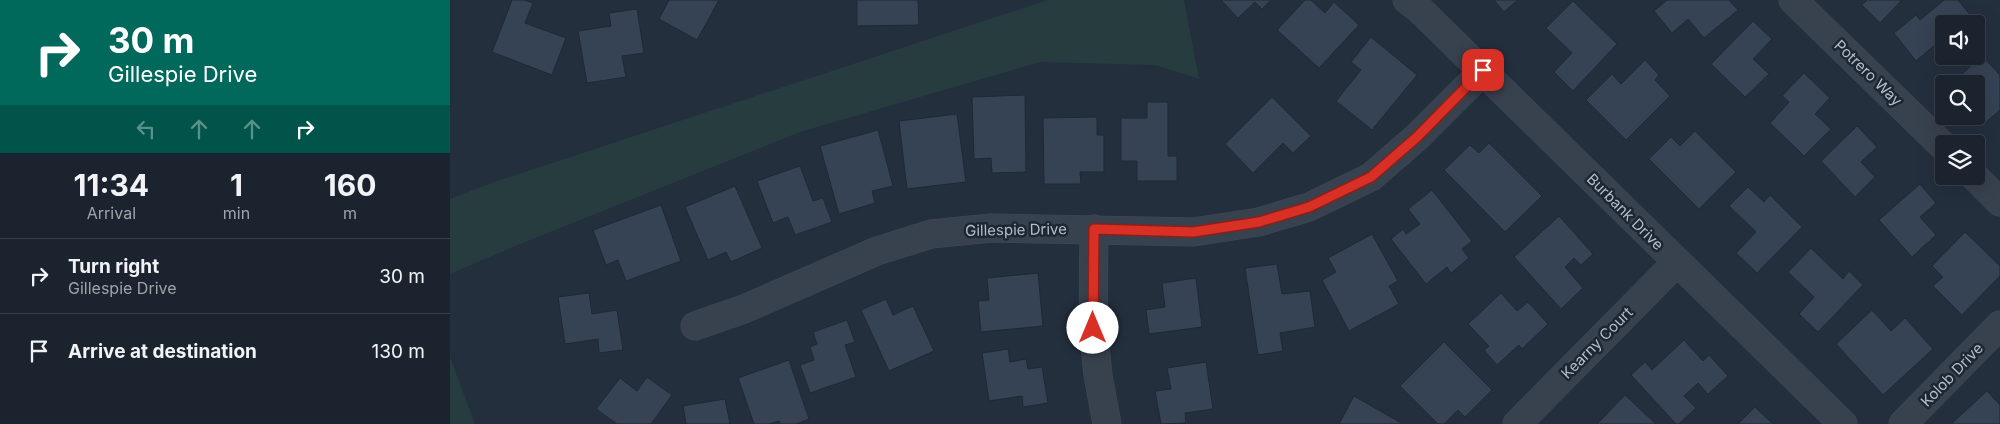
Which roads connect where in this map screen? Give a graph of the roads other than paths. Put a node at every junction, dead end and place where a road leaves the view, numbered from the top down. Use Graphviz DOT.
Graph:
graph roads {
  1 [pos="1407,0"];
  2 [pos="1793,0"];
  3 [pos="1483,70"];
  4 [pos="1935,138"];
  5 [pos="1983,185"];
  6 [pos="2000,202"];
  7 [pos="1094,229"];
  8 [pos="1677,262"];
  9 [pos="694,326"];
  10 [pos="2000,326"];
  11 [pos="1107,424"];
  12 [pos="1517,424"];
  13 [pos="1843,424"];
  14 [pos="1903,424"];
  1 -- 3 [label="street, Burbank Drive"];
  2 -- 4 [label="street, Potrero Way"];
  3 -- 7 [label="street, Gillespie Drive"];
  3 -- 8 [label="street, Burbank Drive"];
  5 -- 6 [label="street"];
  7 -- 9 [label="street, Gillespie Drive"];
  7 -- 11 [label="street"];
  8 -- 12 [label="street, Kearny Court"];
  8 -- 13 [label="street, Burbank Drive"];
  10 -- 14 [label="street, Kolob Drive"];
}
